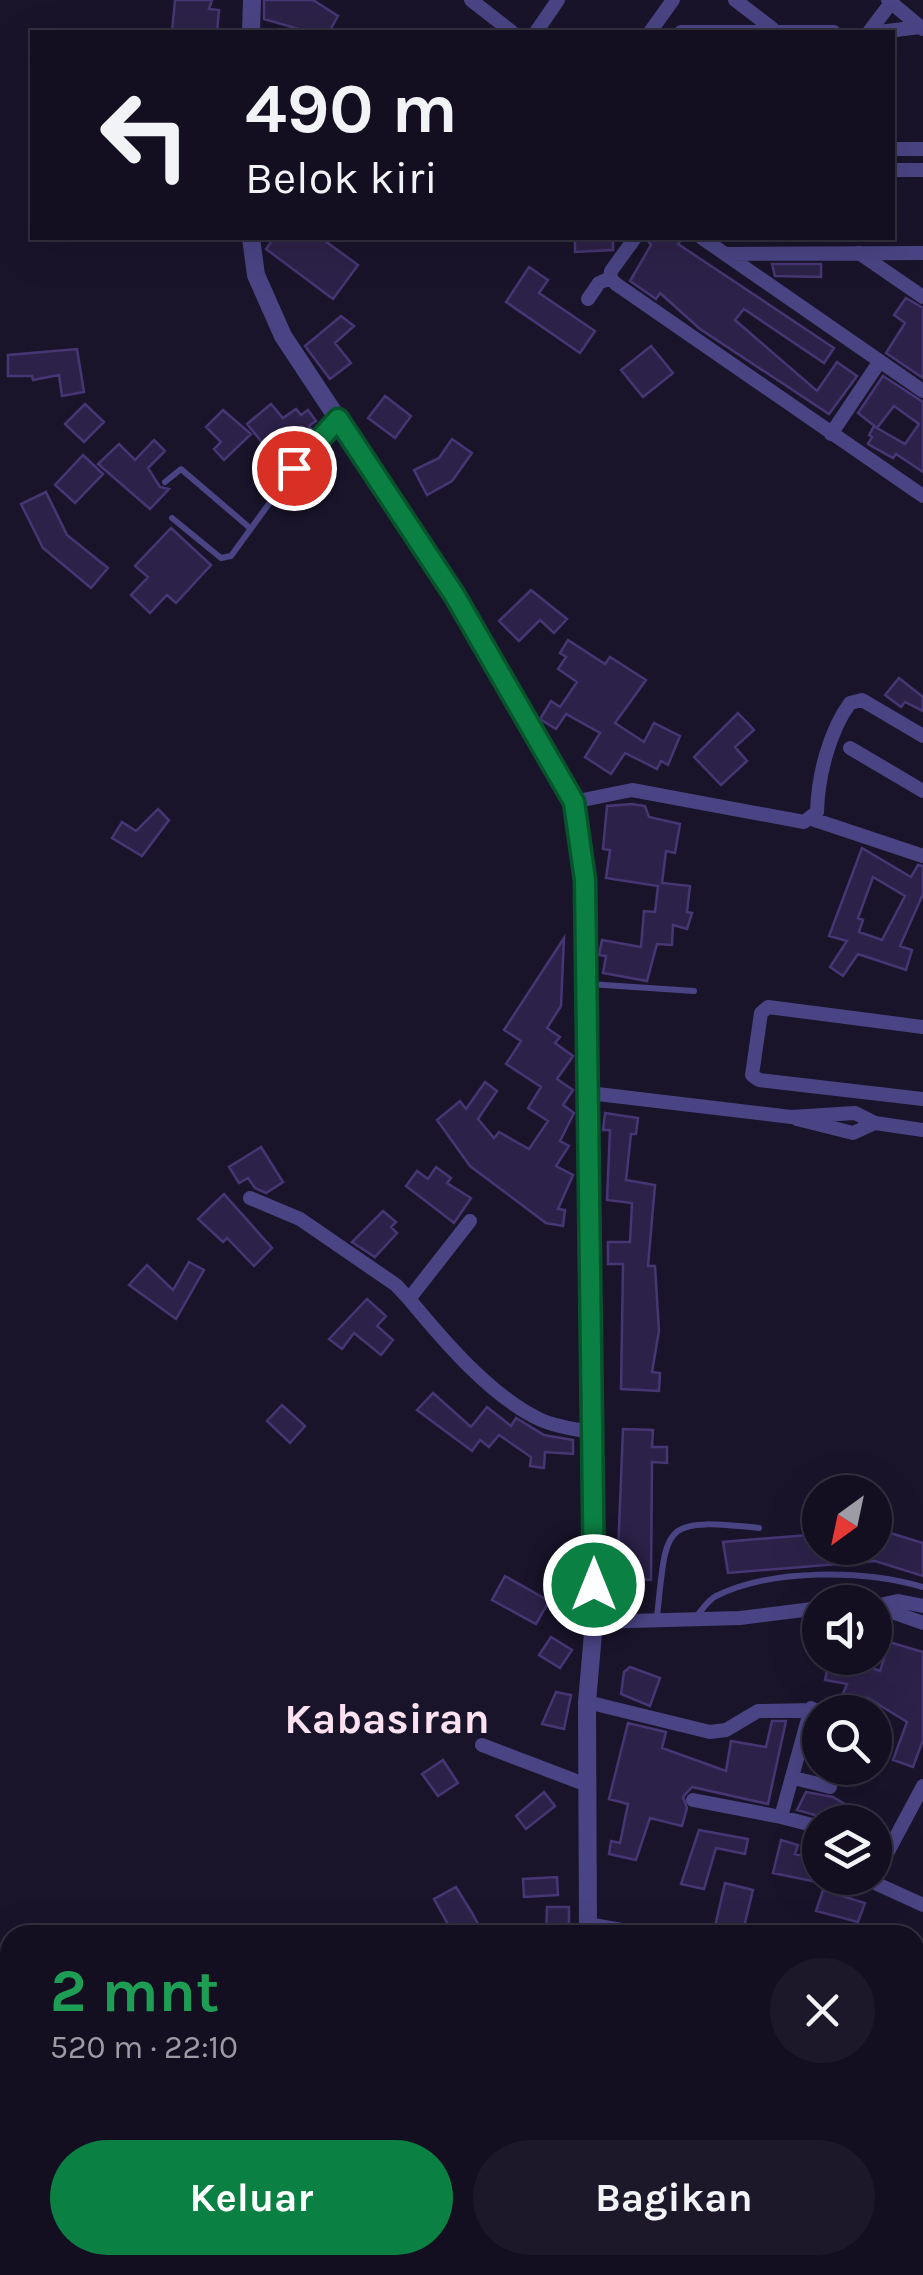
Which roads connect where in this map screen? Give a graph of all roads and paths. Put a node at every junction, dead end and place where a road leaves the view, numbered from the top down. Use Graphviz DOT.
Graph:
graph roads {
  1 [pos="252,0"];
  2 [pos="471,0"];
  3 [pos="558,0"];
  4 [pos="673,0"];
  5 [pos="735,0"];
  6 [pos="891,1"];
  7 [pos="921,28"];
  8 [pos="251,30"];
  9 [pos="509,30"];
  10 [pos="537,30"];
  11 [pos="651,30"];
  12 [pos="773,30"];
  13 [pos="870,30"];
  14 [pos="895,30"];
  15 [pos="923,148"];
  16 [pos="895,149"];
  17 [pos="895,170"];
  18 [pos="923,170"];
  19 [pos="251,240"];
  20 [pos="634,240"];
  21 [pos="705,240"];
  22 [pos="859,252"];
  23 [pos="923,253"];
  24 [pos="724,254"];
  25 [pos="610,278"];
  26 [pos="923,297"];
  27 [pos="588,299"];
  28 [pos="880,361"];
  29 [pos="923,391"];
  30 [pos="338,419"];
  31 [pos="831,434"];
  32 [pos="165,482"];
  33 [pos="923,496"];
  34 [pos="172,518"];
  35 [pos="250,528"];
  36 [pos="923,736"];
  37 [pos="850,748"];
  38 [pos="923,791"];
  39 [pos="574,802"];
  40 [pos="812,819"];
  41 [pos="923,856"];
  42 [pos="588,984"];
  43 [pos="694,992"];
  44 [pos="923,1027"];
  45 [pos="589,1093"];
  46 [pos="923,1099"];
  47 [pos="923,1130"];
  48 [pos="250,1198"];
  49 [pos="470,1220"];
  50 [pos="409,1299"];
  51 [pos="594,1433"];
  52 [pos="759,1528"];
  53 [pos="923,1587"];
  54 [pos="892,1602"];
  55 [pos="923,1606"];
  56 [pos="802,1611"];
  57 [pos="892,1612"];
  58 [pos="658,1618"];
  59 [pos="694,1619"];
  60 [pos="594,1622"];
  61 [pos="923,1624"];
  62 [pos="587,1702"];
  63 [pos="802,1709"];
  64 [pos="482,1744"];
  65 [pos="802,1745"];
  66 [pos="794,1778"];
  67 [pos="588,1785"];
  68 [pos="923,1786"];
  69 [pos="830,1787"];
  70 [pos="693,1800"];
  71 [pos="780,1817"];
  72 [pos="802,1823"];
  73 [pos="923,1906"];
  74 [pos="588,1925"];
  1 -- 8 [label="street"];
  2 -- 9 [label="street"];
  3 -- 10 [label="street"];
  4 -- 11 [label="street"];
  5 -- 12 [label="street"];
  6 -- 7 [label="street"];
  6 -- 13 [label="street"];
  7 -- 14 [label="street"];
  15 -- 16 [label="street"];
  17 -- 18 [label="street"];
  19 -- 30 [label="street"];
  20 -- 25 [label="street"];
  21 -- 24 [label="street"];
  22 -- 23 [label="street"];
  22 -- 24 [label="street"];
  22 -- 26 [label="street"];
  24 -- 28 [label="street"];
  25 -- 27 [label="street"];
  25 -- 31 [label="street"];
  28 -- 29 [label="street"];
  28 -- 31 [label="street"];
  30 -- 35 [label="lane"];
  30 -- 39 [label="street"];
  31 -- 33 [label="street"];
  32 -- 35 [label="lane"];
  34 -- 35 [label="lane"];
  36 -- 40 [label="street"];
  37 -- 38 [label="street"];
  39 -- 40 [label="street"];
  39 -- 42 [label="street"];
  40 -- 41 [label="street"];
  42 -- 43 [label="lane"];
  42 -- 45 [label="street"];
  44 -- 46 [label="street"];
  45 -- 47 [label="street"];
  45 -- 51 [label="street"];
  48 -- 50 [label="street"];
  49 -- 50 [label="street"];
  50 -- 51 [label="street"];
  51 -- 60 [label="street"];
  52 -- 58 [label="lane"];
  53 -- 59 [label="lane"];
  54 -- 55 [label="street"];
  56 -- 59 [label="street"];
  57 -- 61 [label="street"];
  58 -- 59 [label="street"];
  58 -- 60 [label="street"];
  60 -- 62 [label="street"];
  62 -- 63 [label="street"];
  62 -- 67 [label="street"];
  64 -- 67 [label="street"];
  65 -- 66 [label="street"];
  66 -- 69 [label="street"];
  66 -- 71 [label="street"];
  67 -- 74 [label="street"];
  68 -- 73 [label="street"];
  70 -- 71 [label="street"];
  71 -- 72 [label="street"];
}
